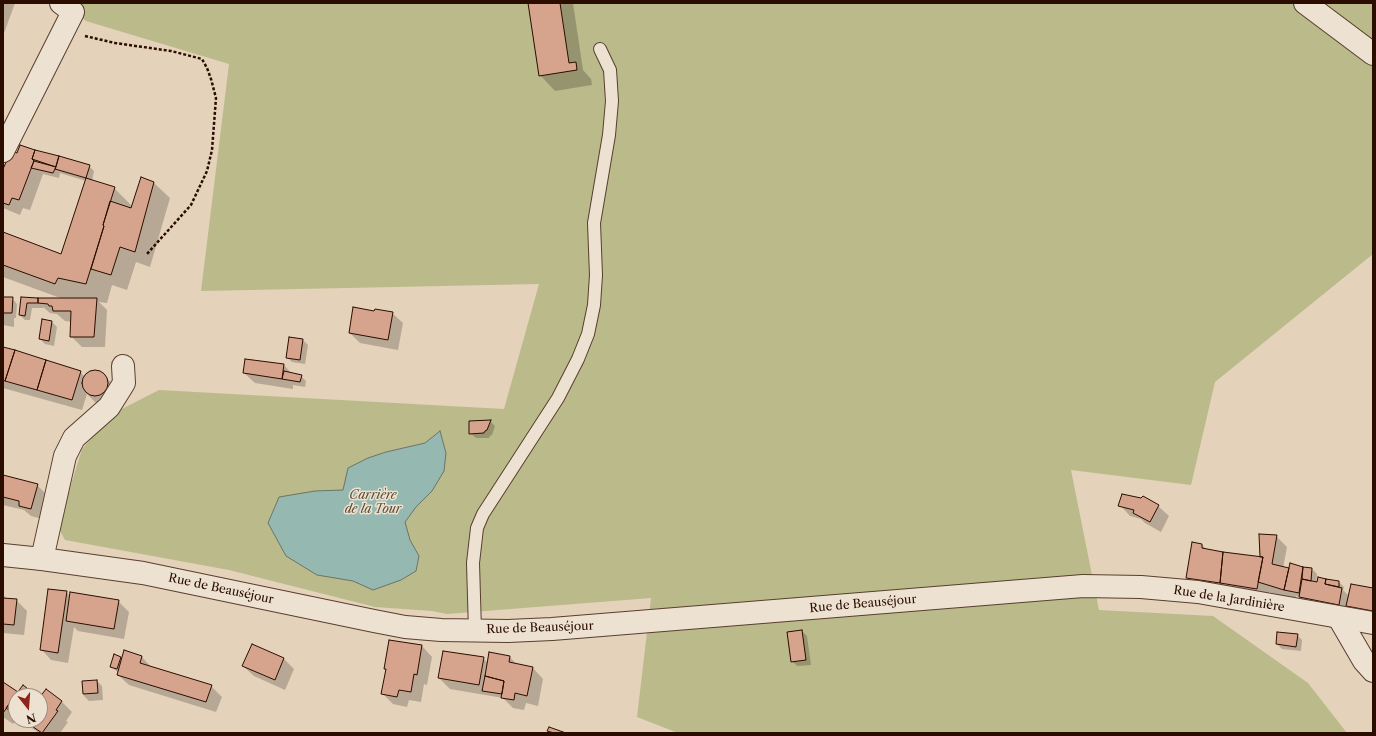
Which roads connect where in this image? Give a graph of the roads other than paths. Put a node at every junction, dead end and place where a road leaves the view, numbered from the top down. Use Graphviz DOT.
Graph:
graph roads {
  1 [pos="1305,3"];
  2 [pos="71,6"];
  3 [pos="600,49"];
  4 [pos="1373,54"];
  5 [pos="3,151"];
  6 [pos="123,366"];
  7 [pos="3,555"];
  8 [pos="42,558"];
  9 [pos="1083,586"];
  10 [pos="1339,618"];
  11 [pos="1373,624"];
  12 [pos="475,631"];
  13 [pos="1373,671"];
  1 -- 4 [label="street"];
  2 -- 5 [label="street"];
  3 -- 12 [label="lane"];
  6 -- 8 [label="street"];
  7 -- 8 [label="street, Rue de Beauséjour"];
  8 -- 12 [label="street, Rue de Beauséjour"];
  9 -- 10 [label="street, Rue de la Jardinière"];
  9 -- 12 [label="street, Rue de Beauséjour"];
  10 -- 11 [label="street, Rue de la Jardinière"];
  10 -- 13 [label="street"];
}
